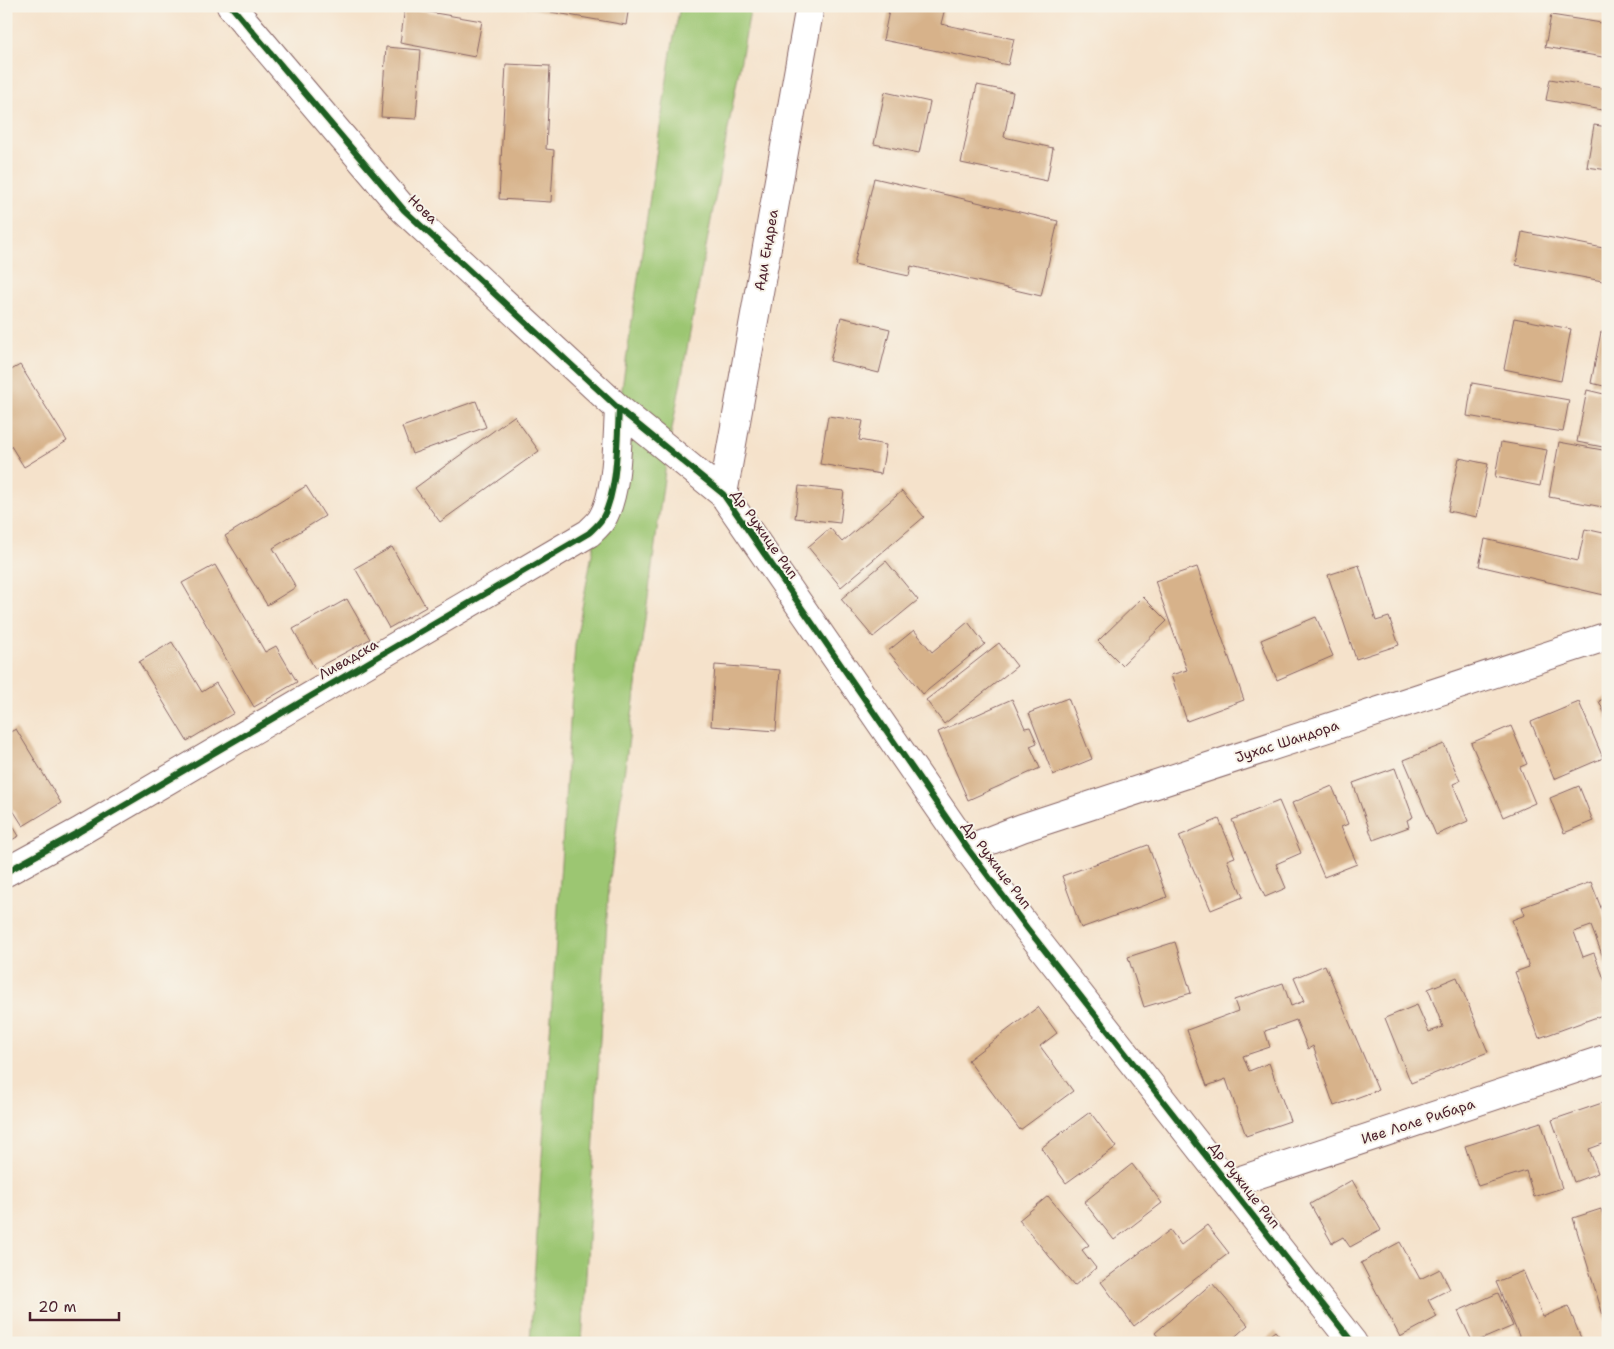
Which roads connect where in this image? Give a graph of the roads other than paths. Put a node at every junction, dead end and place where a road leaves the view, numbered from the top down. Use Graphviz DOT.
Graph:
graph roads {
  1 [pos="231,6"];
  2 [pos="810,6"];
  3 [pos="619,409"];
  4 [pos="723,494"];
  5 [pos="1608,636"];
  6 [pos="968,849"];
  7 [pos="6,872"];
  8 [pos="1608,1058"];
  9 [pos="1228,1184"];
  10 [pos="1353,1343"];
  1 -- 3 [label="street, Нова"];
  2 -- 4 [label="street, Ади Ендреа"];
  3 -- 4 [label="street, Др Ружице Рип"];
  3 -- 7 [label="street, Ливадска"];
  4 -- 6 [label="street, Др Ружице Рип"];
  5 -- 6 [label="street, Јухас Шандора"];
  6 -- 9 [label="street, Др Ружице Рип"];
  8 -- 9 [label="street, Иве Лоле Рибара"];
  9 -- 10 [label="street, Др Ружице Рип"];
}
